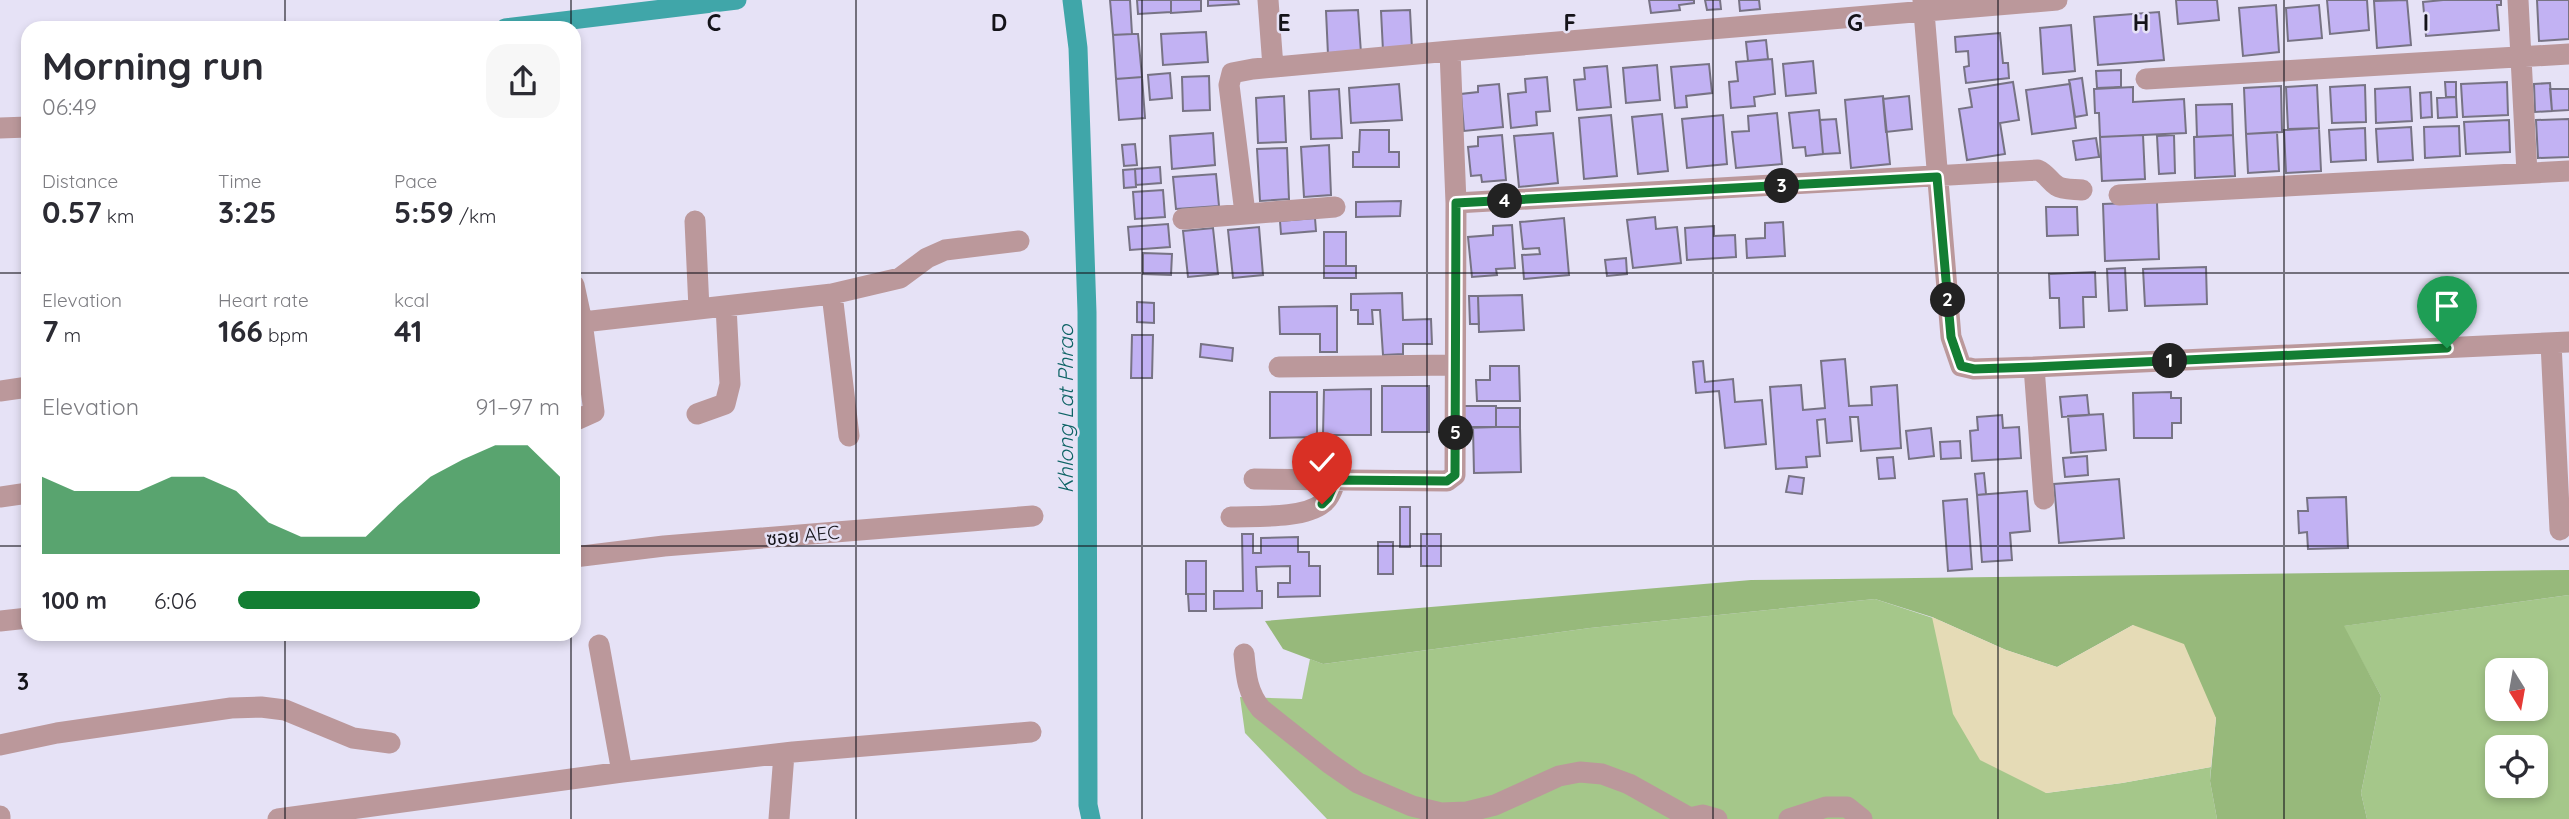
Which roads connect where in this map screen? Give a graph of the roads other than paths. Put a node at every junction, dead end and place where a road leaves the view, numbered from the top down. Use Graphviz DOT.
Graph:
graph roads {
  1 [pos="1268,0"];
  2 [pos="2057,0"];
  3 [pos="2518,0"];
  4 [pos="1924,5"];
  5 [pos="1450,51"];
  6 [pos="2569,54"];
  7 [pos="2522,56"];
  8 [pos="1273,67"];
  9 [pos="2146,79"];
  10 [pos="21,127"];
  11 [pos="0,128"];
  12 [pos="2569,171"];
  13 [pos="2527,173"];
  14 [pos="1937,177"];
  15 [pos="2082,190"];
  16 [pos="2119,195"];
  17 [pos="1456,203"];
  18 [pos="1335,207"];
  19 [pos="1245,213"];
  20 [pos="1183,219"];
  21 [pos="695,221"];
  22 [pos="1019,241"];
  23 [pos="832,294"];
  24 [pos="726,306"];
  25 [pos="699,309"];
  26 [pos="581,323"];
  27 [pos="581,340"];
  28 [pos="2560,342"];
  29 [pos="1454,365"];
  30 [pos="1279,367"];
  31 [pos="2034,367"];
  32 [pos="21,388"];
  33 [pos="0,391"];
  34 [pos="697,414"];
  35 [pos="581,418"];
  36 [pos="849,436"];
  37 [pos="1254,479"];
  38 [pos="1336,480"];
  39 [pos="21,495"];
  40 [pos="0,497"];
  41 [pos="2043,499"];
  42 [pos="1033,516"];
  43 [pos="1231,517"];
  44 [pos="2560,530"];
  45 [pos="581,556"];
  46 [pos="21,619"];
  47 [pos="0,621"];
  48 [pos="599,645"];
  49 [pos="1244,654"];
  50 [pos="1031,732"];
  51 [pos="390,743"];
  52 [pos="0,745"];
  53 [pos="784,754"];
  54 [pos="622,772"];
  55 [pos="1686,818"];
  56 [pos="278,819"];
  57 [pos="779,819"];
  58 [pos="1717,819"];
  59 [pos="1788,819"];
  60 [pos="1862,819"];
  1 -- 8 [label="street"];
  2 -- 4 [label="street"];
  3 -- 7 [label="street"];
  4 -- 5 [label="street"];
  4 -- 14 [label="street"];
  5 -- 8 [label="street"];
  5 -- 17 [label="street"];
  6 -- 7 [label="street"];
  7 -- 9 [label="street"];
  7 -- 13 [label="street"];
  8 -- 19 [label="street"];
  10 -- 11 [label="street"];
  12 -- 13 [label="street"];
  13 -- 16 [label="street"];
  14 -- 15 [label="street"];
  14 -- 17 [label="street"];
  14 -- 31 [label="street"];
  17 -- 29 [label="street"];
  18 -- 19 [label="street"];
  19 -- 20 [label="street"];
  21 -- 25 [label="street"];
  22 -- 23 [label="street"];
  23 -- 24 [label="street"];
  23 -- 36 [label="street"];
  24 -- 25 [label="street"];
  24 -- 34 [label="street"];
  25 -- 26 [label="street"];
  27 -- 35 [label="street"];
  28 -- 31 [label="street"];
  28 -- 44 [label="street"];
  29 -- 30 [label="street"];
  29 -- 38 [label="street"];
  31 -- 41 [label="street"];
  32 -- 33 [label="street"];
  37 -- 38 [label="street"];
  38 -- 43 [label="street"];
  39 -- 40 [label="street"];
  42 -- 45 [label="street, ซอย AEC"];
  46 -- 47 [label="street"];
  48 -- 54 [label="street"];
  49 -- 55 [label="street"];
  50 -- 53 [label="street"];
  51 -- 52 [label="street"];
  53 -- 54 [label="street"];
  53 -- 57 [label="street"];
  54 -- 56 [label="street"];
  55 -- 58 [label="street"];
  59 -- 60 [label="street"];
}
